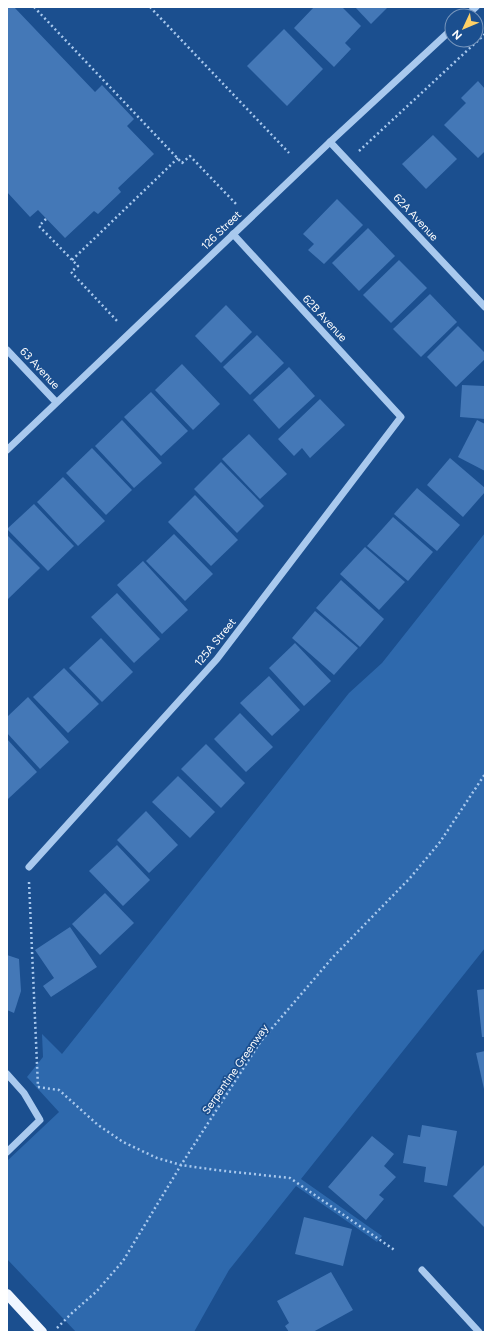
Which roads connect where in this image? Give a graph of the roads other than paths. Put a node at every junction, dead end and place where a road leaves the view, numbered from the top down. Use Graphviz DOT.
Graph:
graph roads {
  1 [pos="444,36"];
  2 [pos="330,142"];
  3 [pos="233,234"];
  4 [pos="485,307"];
  5 [pos="7,350"];
  6 [pos="56,402"];
  7 [pos="401,417"];
  8 [pos="7,450"];
  9 [pos="29,867"];
  10 [pos="7,1074"];
  11 [pos="7,1152"];
  12 [pos="422,1270"];
  13 [pos="7,1294"];
  14 [pos="42,1332"];
  15 [pos="479,1332"];
  1 -- 2 [label="street, 126 Street"];
  2 -- 3 [label="street, 126 Street"];
  2 -- 4 [label="street, 62A Avenue"];
  3 -- 6 [label="street, 126 Street"];
  3 -- 7 [label="street, 62B Avenue"];
  5 -- 6 [label="street, 63 Avenue"];
  6 -- 8 [label="street, 126 Street"];
  7 -- 9 [label="street, 125A Street"];
  10 -- 11 [label="street"];
  12 -- 15 [label="street"];
  13 -- 14 [label="main road"];
}
